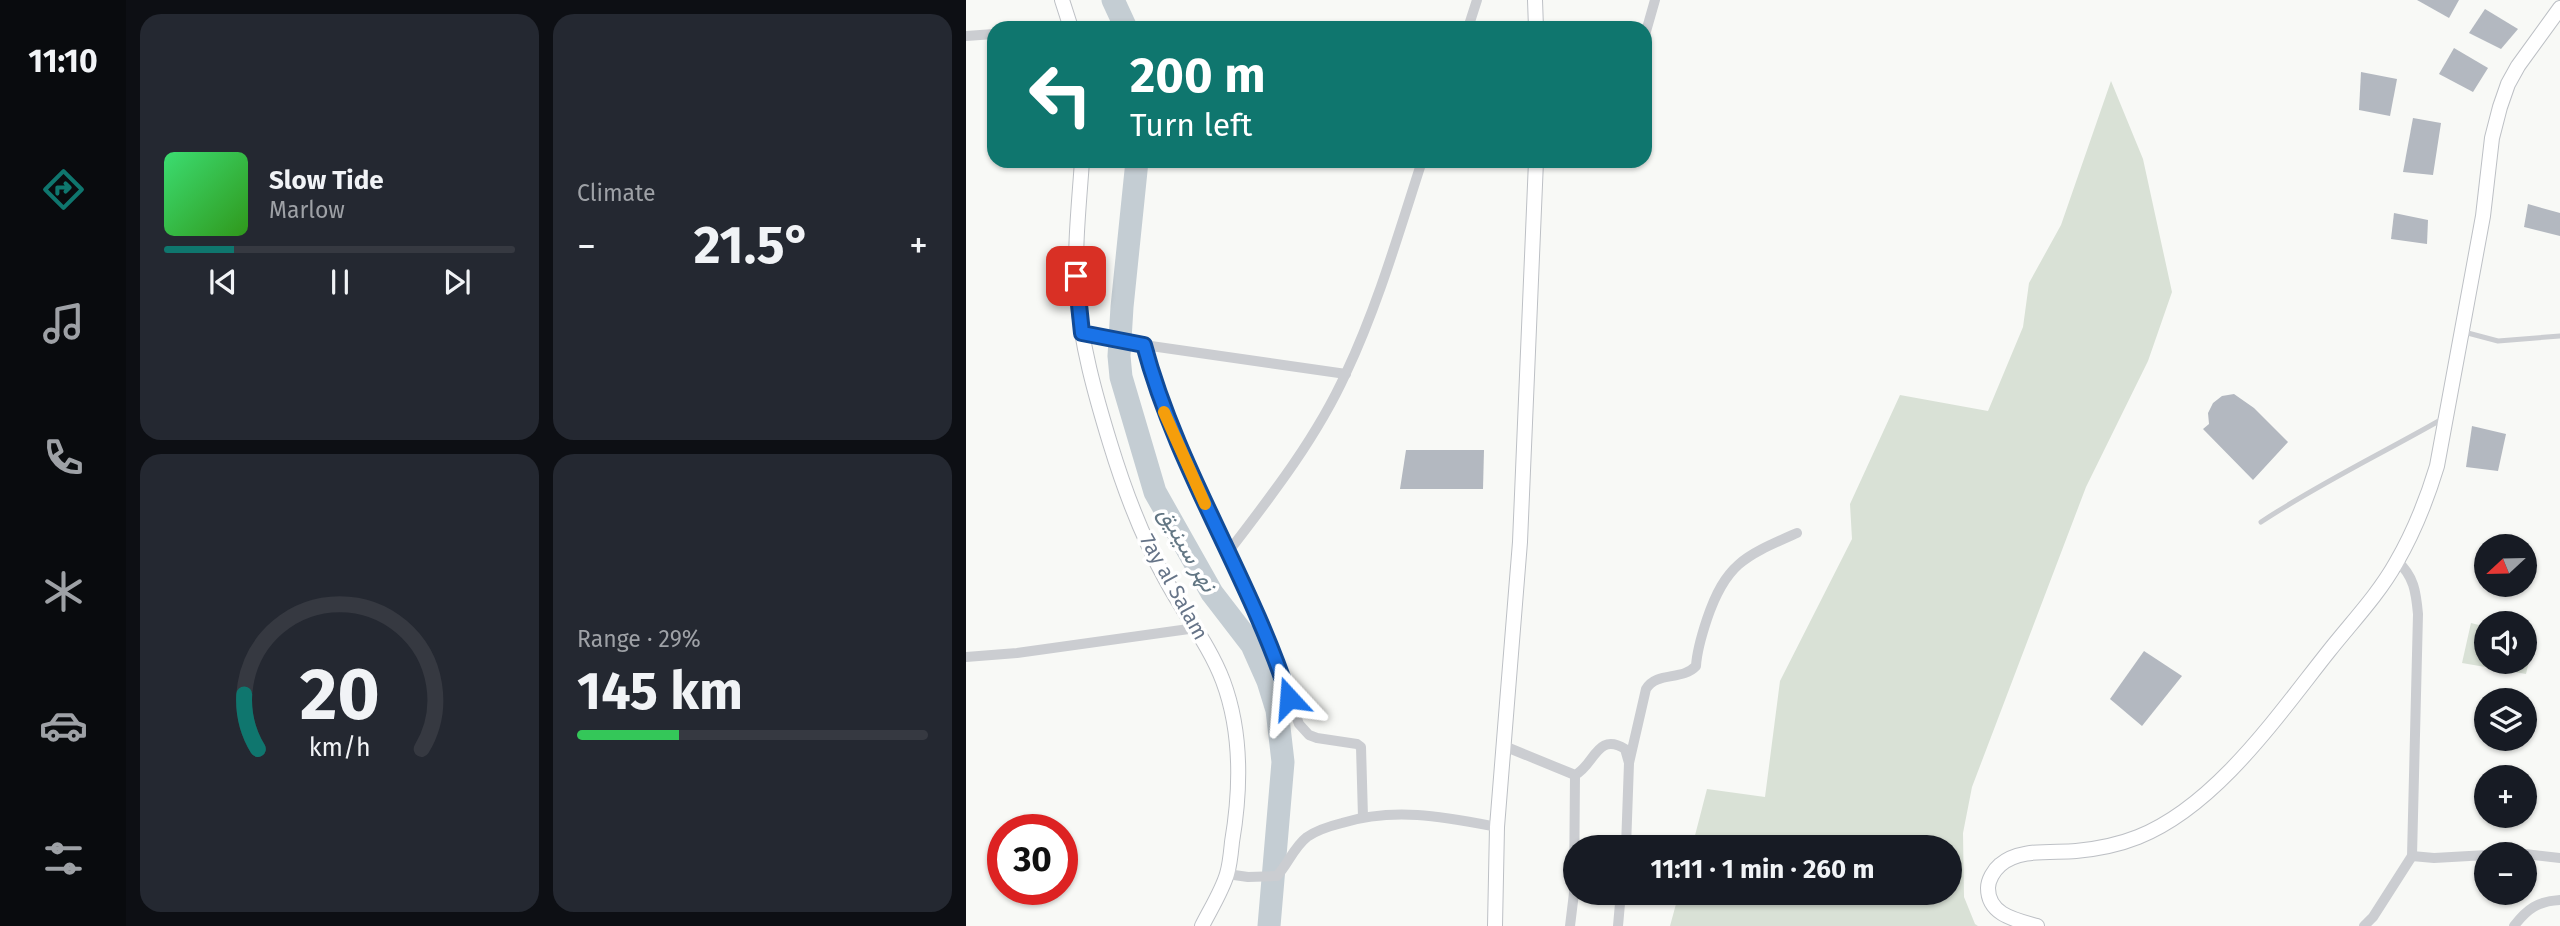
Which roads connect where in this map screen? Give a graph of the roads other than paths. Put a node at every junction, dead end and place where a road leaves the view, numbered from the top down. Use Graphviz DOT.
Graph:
graph roads {
  1 [pos="1062,0"];
  2 [pos="1477,0"];
  3 [pos="1535,0"];
  4 [pos="1655,0"];
  5 [pos="2560,8"];
  6 [pos="1069,21"];
  7 [pos="1470,21"];
  8 [pos="1536,21"];
  9 [pos="1649,21"];
  10 [pos="987,34"];
  11 [pos="966,36"];
  12 [pos="1081,168"];
  13 [pos="1420,168"];
  14 [pos="1536,168"];
  15 [pos="2461,332"];
  16 [pos="1082,333"];
  17 [pos="2560,336"];
  18 [pos="1144,345"];
  19 [pos="1346,374"];
  20 [pos="2448,415"];
  21 [pos="2261,522"];
  22 [pos="1797,533"];
  23 [pos="1229,551"];
  24 [pos="2397,561"];
  25 [pos="1196,628"];
  26 [pos="966,657"];
  27 [pos="1504,746"];
  28 [pos="1629,762"];
  29 [pos="1575,775"];
  30 [pos="1363,817"];
  31 [pos="1497,827"];
  32 [pos="1626,835"];
  33 [pos="2537,855"];
  34 [pos="2412,856"];
  35 [pos="2474,856"];
  36 [pos="2560,858"];
  37 [pos="1227,874"];
  38 [pos="2560,900"];
  39 [pos="1620,905"];
  40 [pos="1202,926"];
  41 [pos="1495,926"];
  42 [pos="1570,926"];
  43 [pos="1618,926"];
  44 [pos="2037,926"];
  45 [pos="2364,926"];
  46 [pos="2514,926"];
  1 -- 6 [label="street"];
  2 -- 7 [label="street"];
  3 -- 8 [label="street"];
  4 -- 9 [label="street"];
  5 -- 15 [label="street"];
  10 -- 11 [label="street"];
  12 -- 16 [label="street, 7ay al Salam"];
  13 -- 19 [label="street"];
  14 -- 27 [label="street"];
  15 -- 17 [label="lane"];
  15 -- 20 [label="street"];
  16 -- 18 [label="street"];
  16 -- 25 [label="street, 7ay al Salam"];
  18 -- 19 [label="street"];
  18 -- 23 [label="street"];
  19 -- 23 [label="street"];
  20 -- 21 [label="lane"];
  20 -- 24 [label="street"];
  22 -- 28 [label="street"];
  23 -- 30 [label="street"];
  24 -- 34 [label="street"];
  24 -- 44 [label="street"];
  25 -- 26 [label="street"];
  25 -- 37 [label="street, 7ay al Salam"];
  27 -- 29 [label="street"];
  27 -- 31 [label="street"];
  28 -- 29 [label="street"];
  28 -- 32 [label="street"];
  29 -- 42 [label="street"];
  30 -- 31 [label="street"];
  30 -- 37 [label="street"];
  31 -- 41 [label="street"];
  33 -- 36 [label="street"];
  34 -- 35 [label="street"];
  34 -- 45 [label="street"];
  37 -- 40 [label="street, 7ay al Salam"];
  38 -- 46 [label="street"];
  39 -- 43 [label="street"];
}
